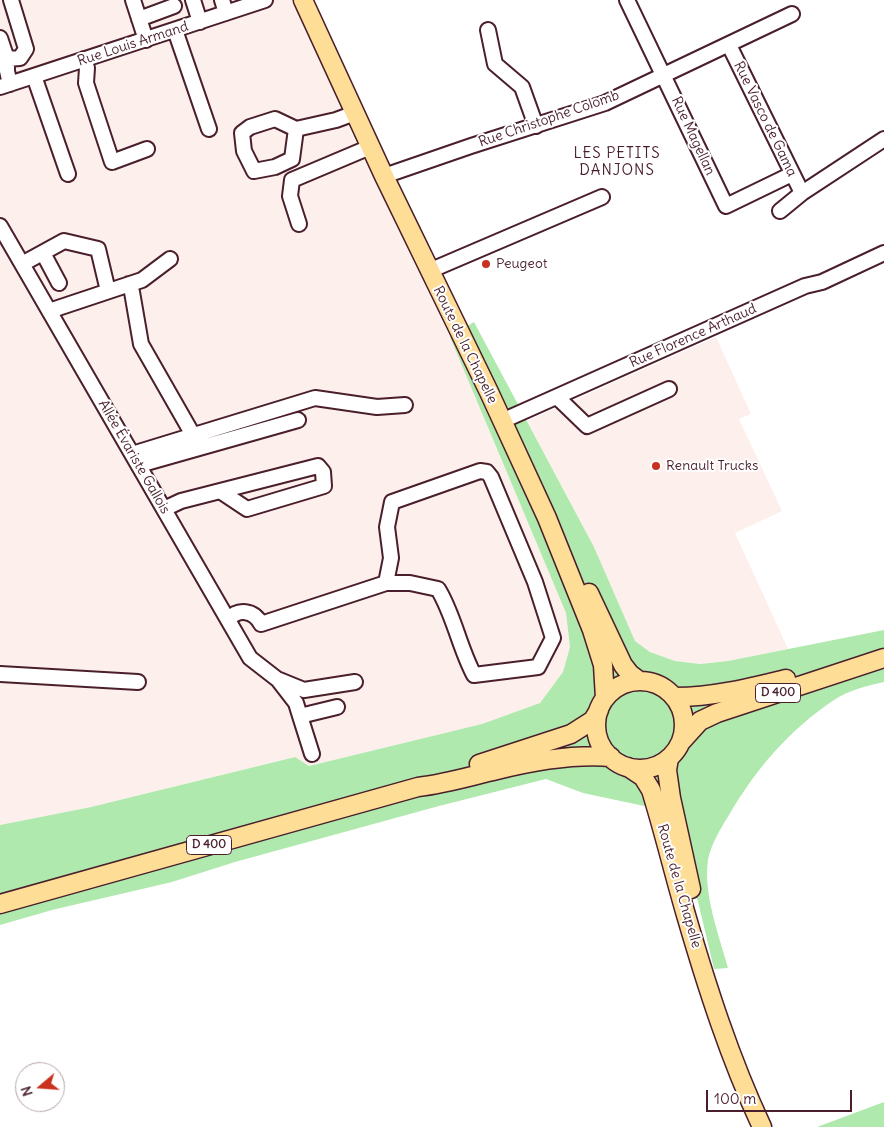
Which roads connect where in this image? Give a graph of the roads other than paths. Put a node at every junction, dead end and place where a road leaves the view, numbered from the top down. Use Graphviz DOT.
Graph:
graph roads {
  1 [pos="11,0"];
  2 [pos="133,0"];
  3 [pos="194,0"];
  4 [pos="265,0"];
  5 [pos="303,0"];
  6 [pos="314,0"];
  7 [pos="627,0"];
  8 [pos="174,6"];
  9 [pos="224,6"];
  10 [pos="792,14"];
  11 [pos="139,19"];
  12 [pos="200,22"];
  13 [pos="175,30"];
  14 [pos="488,30"];
  15 [pos="0,38"];
  16 [pos="146,40"];
  17 [pos="729,45"];
  18 [pos="333,53"];
  19 [pos="8,59"];
  20 [pos="84,59"];
  21 [pos="34,76"];
  22 [pos="664,76"];
  23 [pos="5,85"];
  24 [pos="355,113"];
  25 [pos="536,126"];
  26 [pos="209,129"];
  27 [pos="296,129"];
  28 [pos="884,139"];
  29 [pos="146,149"];
  30 [pos="371,149"];
  31 [pos="68,174"];
  32 [pos="388,174"];
  33 [pos="792,174"];
  34 [pos="802,193"];
  35 [pos="602,197"];
  36 [pos="780,211"];
  37 [pos="299,224"];
  38 [pos="0,226"];
  39 [pos="884,252"];
  40 [pos="42,253"];
  41 [pos="170,259"];
  42 [pos="22,264"];
  43 [pos="436,268"];
  44 [pos="59,283"];
  45 [pos="129,284"];
  46 [pos="108,291"];
  47 [pos="49,311"];
  48 [pos="669,389"];
  49 [pos="557,397"];
  50 [pos="405,406"];
  51 [pos="298,420"];
  52 [pos="505,420"];
  53 [pos="193,435"];
  54 [pos="136,459"];
  55 [pos="220,491"];
  56 [pos="164,509"];
  57 [pos="386,583"];
  58 [pos="228,620"];
  59 [pos="884,657"];
  60 [pos="0,674"];
  61 [pos="277,679"];
  62 [pos="638,680"];
  63 [pos="138,682"];
  64 [pos="355,682"];
  65 [pos="675,697"];
  66 [pos="602,704"];
  67 [pos="337,707"];
  68 [pos="300,716"];
  69 [pos="681,742"];
  70 [pos="312,754"];
  71 [pos="611,757"];
  72 [pos="669,758"];
  73 [pos="628,767"];
  74 [pos="418,787"];
  75 [pos="0,904"];
  76 [pos="718,1014"];
  77 [pos="762,1127"];
  1 -- 19 [label="street"];
  2 -- 11 [label="street"];
  3 -- 12 [label="street"];
  4 -- 9 [label="street, Rue Louis Armand"];
  5 -- 18 [label="main road, Route de la Chapelle"];
  6 -- 18 [label="main road, Route de la Chapelle"];
  7 -- 22 [label="street, Rue Magellan"];
  8 -- 11 [label="street"];
  9 -- 12 [label="street, Rue Louis Armand"];
  10 -- 17 [label="street, Rue Christophe Colomb"];
  11 -- 16 [label="street"];
  12 -- 13 [label="street, Rue Louis Armand"];
  13 -- 16 [label="street, Rue Louis Armand"];
  13 -- 26 [label="street"];
  14 -- 25 [label="street"];
  15 -- 19 [label="street"];
  16 -- 20 [label="street, Rue Louis Armand"];
  17 -- 22 [label="street, Rue Christophe Colomb"];
  17 -- 33 [label="street, Rue Vasco de Gama"];
  18 -- 24 [label="main road, Route de la Chapelle"];
  18 -- 32 [label="main road, Route de la Chapelle"];
  19 -- 23 [label="street"];
  20 -- 21 [label="street, Rue Louis Armand"];
  20 -- 29 [label="street"];
  21 -- 23 [label="street, Rue Louis Armand"];
  21 -- 31 [label="street"];
  22 -- 25 [label="street, Rue Christophe Colomb"];
  22 -- 33 [label="street, Rue Magellan"];
  24 -- 27 [label="street"];
  24 -- 30 [label="main road, Route de la Chapelle"];
  25 -- 32 [label="street, Rue Christophe Colomb"];
  28 -- 34 [label="street, Rue Vasco de Gama"];
  30 -- 32 [label="main road, Route de la Chapelle"];
  30 -- 37 [label="street"];
  32 -- 43 [label="main road, Route de la Chapelle"];
  32 -- 52 [label="main road, Route de la Chapelle"];
  33 -- 34 [label="street, Rue Vasco de Gama"];
  34 -- 36 [label="street, Rue Vasco de Gama"];
  35 -- 43 [label="street"];
  38 -- 42 [label="street, Allée Évariste Gallois"];
  39 -- 49 [label="street, Rue Florence Arthaud"];
  40 -- 42 [label="street"];
  40 -- 44 [label="street"];
  40 -- 46 [label="street"];
  41 -- 45 [label="street"];
  42 -- 47 [label="street, Allée Évariste Gallois"];
  43 -- 52 [label="main road, Route de la Chapelle"];
  45 -- 46 [label="street"];
  45 -- 53 [label="street"];
  46 -- 47 [label="street"];
  47 -- 54 [label="street, Allée Évariste Gallois"];
  48 -- 49 [label="street"];
  49 -- 52 [label="street, Rue Florence Arthaud"];
  50 -- 53 [label="street"];
  51 -- 54 [label="street"];
  52 -- 62 [label="main road, Route de la Chapelle"];
  52 -- 66 [label="main road, Route de la Chapelle"];
  53 -- 54 [label="street"];
  54 -- 56 [label="street, Allée Évariste Gallois"];
  55 -- 55 [label="street"];
  55 -- 56 [label="street"];
  56 -- 58 [label="street, Allée Évariste Gallois"];
  57 -- 57 [label="street"];
  57 -- 58 [label="street"];
  58 -- 61 [label="street, Allée Évariste Gallois"];
  59 -- 65 [label="main road, D 400"];
  59 -- 69 [label="main road, D 400"];
  60 -- 63 [label="street"];
  61 -- 64 [label="street"];
  61 -- 68 [label="street"];
  62 -- 65 [label="main road"];
  62 -- 66 [label="main road"];
  65 -- 69 [label="main road"];
  66 -- 71 [label="main road"];
  66 -- 74 [label="main road, D 400"];
  67 -- 68 [label="street"];
  68 -- 70 [label="street"];
  69 -- 72 [label="main road"];
  71 -- 73 [label="main road"];
  71 -- 74 [label="main road, D 400"];
  72 -- 73 [label="main road"];
  72 -- 76 [label="main road, Route de la Chapelle"];
  73 -- 76 [label="main road, Route de la Chapelle"];
  74 -- 75 [label="main road, D 400"];
  76 -- 77 [label="main road, Route de la Chapelle"];
}
